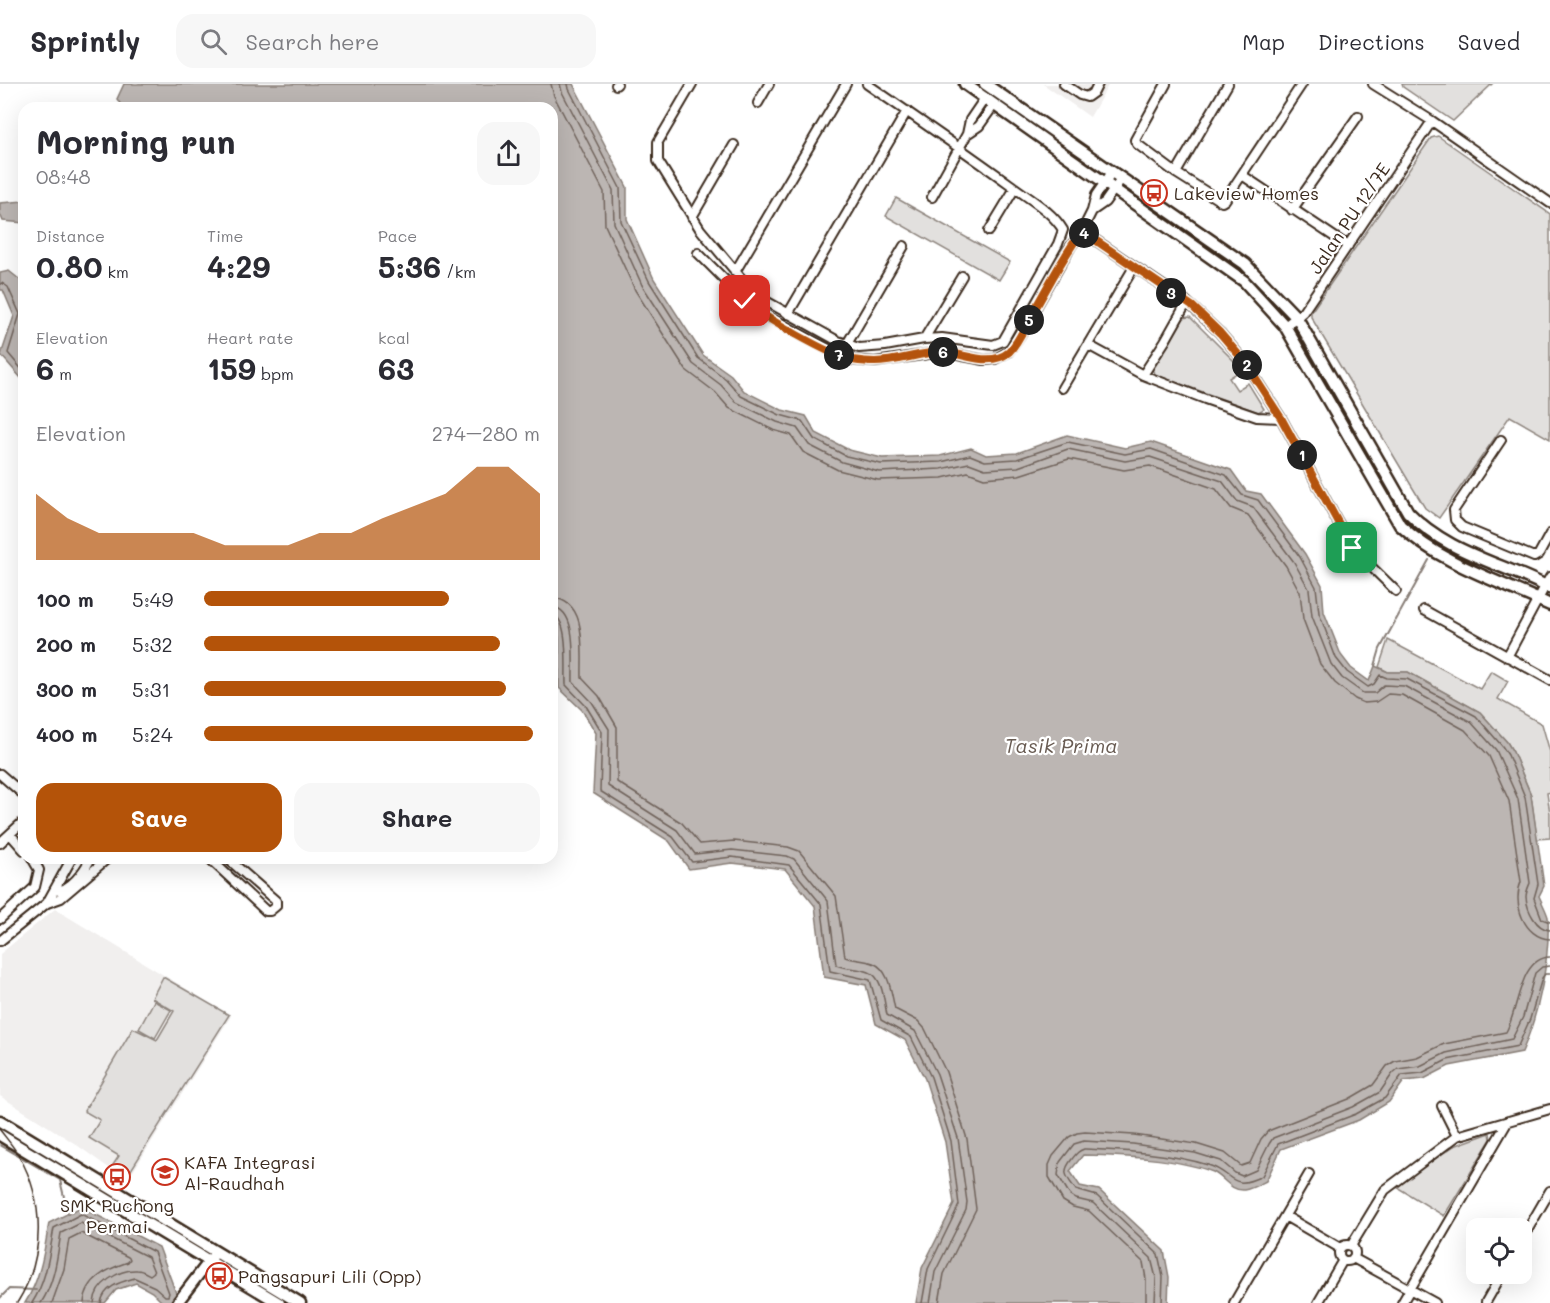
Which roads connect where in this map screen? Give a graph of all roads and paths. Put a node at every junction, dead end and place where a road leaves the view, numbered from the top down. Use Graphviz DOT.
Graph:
graph roads {
  1 [pos="692,84"];
  2 [pos="769,84"];
  3 [pos="846,84"];
  4 [pos="867,84"];
  5 [pos="964,84"];
  6 [pos="986,84"];
  7 [pos="1064,84"];
  8 [pos="1098,84"];
  9 [pos="1166,84"];
  10 [pos="1228,84"];
  11 [pos="1302,84"];
  12 [pos="1373,84"];
  13 [pos="1383,86"];
  14 [pos="990,101"];
  15 [pos="758,103"];
  16 [pos="907,111"];
  17 [pos="1359,116"];
  18 [pos="1432,121"];
  19 [pos="734,145"];
  20 [pos="960,147"];
  21 [pos="1112,172"];
  22 [pos="1176,173"];
  23 [pos="1242,175"];
  24 [pos="1122,178"];
  25 [pos="1105,182"];
  26 [pos="1015,188"];
  27 [pos="1115,189"];
  28 [pos="932,196"];
  29 [pos="1550,203"];
  30 [pos="1292,210"];
  31 [pos="1092,211"];
  32 [pos="692,217"];
  33 [pos="989,231"];
  34 [pos="1082,231"];
  35 [pos="904,246"];
  36 [pos="1348,246"];
  37 [pos="698,252"];
  38 [pos="1134,267"];
  39 [pos="735,272"];
  40 [pos="962,276"];
  41 [pos="1186,302"];
  42 [pos="788,314"];
  43 [pos="1297,318"];
  44 [pos="1285,326"];
  45 [pos="924,339"];
  46 [pos="847,344"];
  47 [pos="1088,345"];
  48 [pos="1143,375"];
  49 [pos="1062,388"];
  50 [pos="1281,418"];
  51 [pos="1501,440"];
  52 [pos="1550,534"];
  53 [pos="1548,583"];
  54 [pos="1396,591"];
  55 [pos="1538,599"];
  56 [pos="1550,605"];
  57 [pos="1424,610"];
  58 [pos="1508,657"];
  59 [pos="1550,680"];
  60 [pos="0,774"];
  61 [pos="18,790"];
  62 [pos="18,827"];
  63 [pos="10,834"];
  64 [pos="0,843"];
  65 [pos="18,843"];
  66 [pos="36,864"];
  67 [pos="69,864"];
  68 [pos="88,864"];
  69 [pos="101,864"];
  70 [pos="215,864"];
  71 [pos="234,864"];
  72 [pos="54,891"];
  73 [pos="47,903"];
  74 [pos="0,919"];
  75 [pos="0,941"];
  76 [pos="1442,1106"];
  77 [pos="1550,1109"];
  78 [pos="0,1121"];
  79 [pos="1508,1121"];
  80 [pos="0,1136"];
  81 [pos="1457,1136"];
  82 [pos="1309,1174"];
  83 [pos="1550,1191"];
  84 [pos="1285,1216"];
  85 [pos="1532,1222"];
  86 [pos="1351,1246"];
  87 [pos="1340,1248"];
  88 [pos="213,1256"];
  89 [pos="1353,1258"];
  90 [pos="1343,1260"];
  91 [pos="1497,1284"];
  92 [pos="1410,1289"];
  93 [pos="180,1300"];
  94 [pos="1486,1302"];
  95 [pos="279,1303"];
  96 [pos="300,1303"];
  97 [pos="1234,1303"];
  98 [pos="1318,1303"];
  99 [pos="1402,1303"];
  100 [pos="1435,1303"];
  1 -- 32 [label="street"];
  2 -- 15 [label="street"];
  3 -- 39 [label="street"];
  4 -- 16 [label="street"];
  5 -- 14 [label="main road"];
  6 -- 21 [label="main road"];
  7 -- 8 [label="street"];
  9 -- 22 [label="street"];
  10 -- 22 [label="street"];
  11 -- 23 [label="street"];
  12 -- 13 [label="street"];
  13 -- 18 [label="street"];
  14 -- 20 [label="street"];
  14 -- 25 [label="main road"];
  16 -- 20 [label="street"];
  16 -- 42 [label="street"];
  17 -- 30 [label="street"];
  18 -- 29 [label="street"];
  18 -- 36 [label="street, Jalan PU 12/7E"];
  19 -- 32 [label="street"];
  20 -- 26 [label="street"];
  20 -- 28 [label="street"];
  21 -- 24 [label="main road"];
  21 -- 25 [label="street"];
  22 -- 23 [label="street"];
  23 -- 30 [label="street"];
  24 -- 27 [label="street"];
  24 -- 43 [label="main road"];
  25 -- 27 [label="main road"];
  25 -- 31 [label="street"];
  26 -- 33 [label="street"];
  26 -- 45 [label="street"];
  27 -- 31 [label="street"];
  27 -- 44 [label="main road"];
  30 -- 36 [label="street"];
  31 -- 34 [label="street"];
  32 -- 39 [label="street"];
  34 -- 37 [label="street"];
  34 -- 38 [label="street"];
  35 -- 46 [label="street"];
  36 -- 43 [label="street, Jalan PU 12/7E"];
  38 -- 41 [label="street"];
  38 -- 47 [label="street"];
  39 -- 42 [label="street"];
  40 -- 45 [label="street"];
  41 -- 48 [label="street"];
  41 -- 50 [label="street"];
  42 -- 46 [label="street"];
  43 -- 44 [label="street, Jalan PU 12/7E"];
  43 -- 53 [label="main road"];
  44 -- 55 [label="main road"];
  45 -- 46 [label="street"];
  47 -- 48 [label="street"];
  47 -- 49 [label="street"];
  48 -- 50 [label="street"];
  50 -- 54 [label="street"];
  51 -- 52 [label="street"];
  53 -- 55 [label="street"];
  55 -- 56 [label="main road"];
  55 -- 58 [label="street"];
  57 -- 58 [label="street"];
  58 -- 59 [label="street"];
  60 -- 61 [label="street"];
  62 -- 63 [label="street"];
  63 -- 64 [label="street"];
  63 -- 65 [label="street"];
  66 -- 74 [label="street"];
  67 -- 72 [label="street"];
  68 -- 72 [label="street"];
  69 -- 73 [label="street"];
  70 -- 71 [label="street"];
  72 -- 73 [label="street"];
  73 -- 75 [label="street"];
  76 -- 81 [label="street"];
  77 -- 79 [label="street"];
  78 -- 88 [label="main road"];
  79 -- 81 [label="street"];
  79 -- 92 [label="street"];
  80 -- 88 [label="main road"];
  81 -- 86 [label="street"];
  82 -- 84 [label="street"];
  83 -- 85 [label="street"];
  84 -- 87 [label="street"];
  84 -- 97 [label="street"];
  86 -- 87 [label="street"];
  86 -- 89 [label="street"];
  87 -- 90 [label="street"];
  88 -- 93 [label="street"];
  88 -- 95 [label="main road"];
  88 -- 96 [label="main road"];
  89 -- 90 [label="street"];
  89 -- 92 [label="street"];
  90 -- 98 [label="street"];
  91 -- 94 [label="street"];
  92 -- 99 [label="street"];
  92 -- 100 [label="street"];
}
